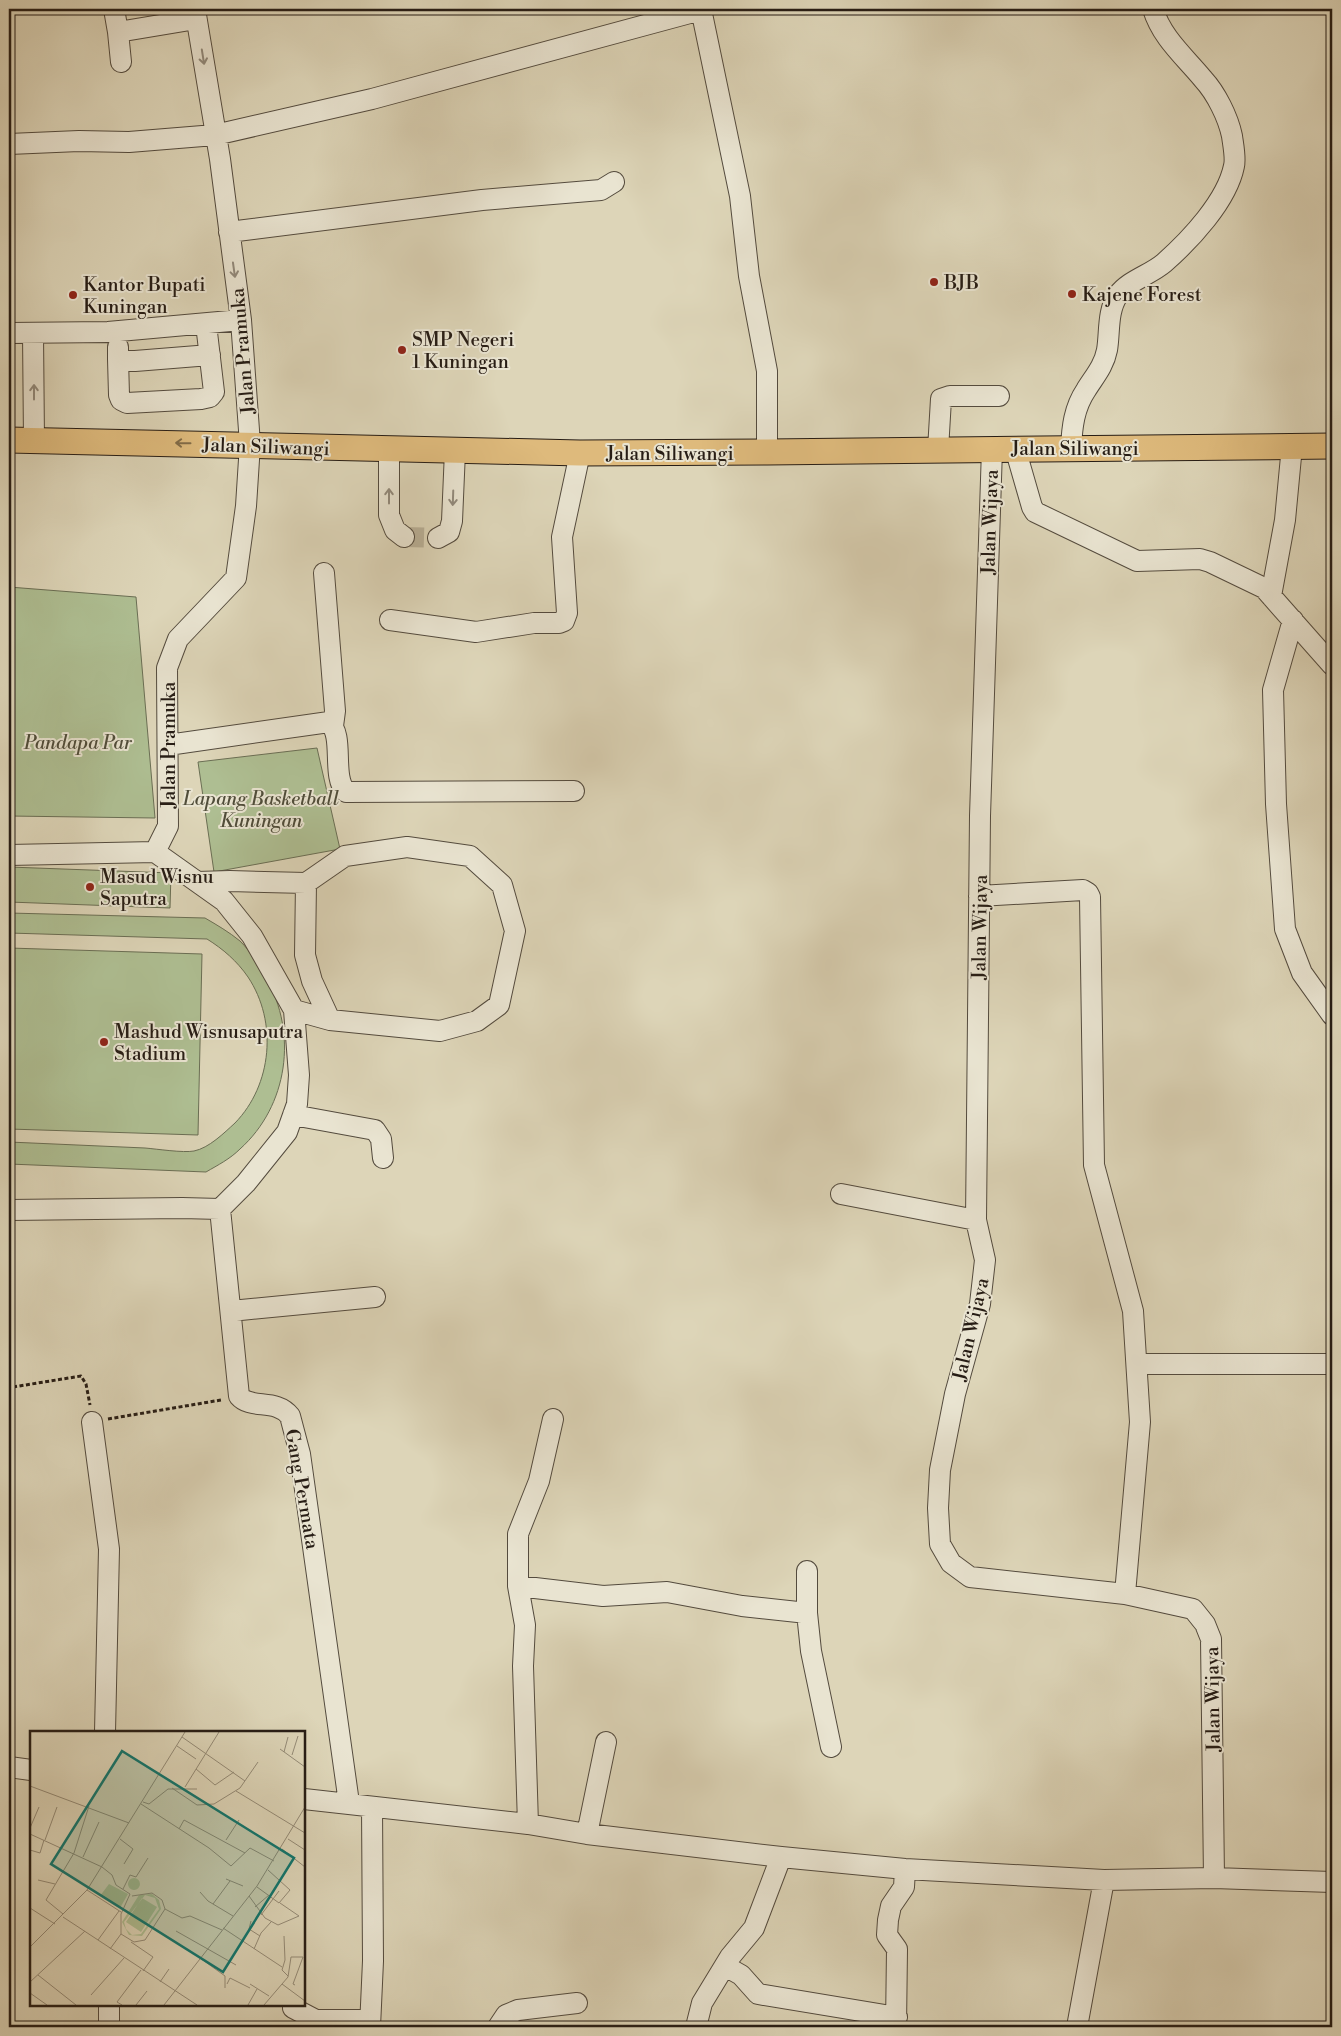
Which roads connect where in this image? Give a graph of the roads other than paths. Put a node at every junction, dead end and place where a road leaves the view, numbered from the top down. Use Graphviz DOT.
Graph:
graph roads {
  1 [pos="114,9"];
  2 [pos="701,9"];
  3 [pos="1153,9"];
  4 [pos="196,14"];
  5 [pos="118,32"];
  6 [pos="121,62"];
  7 [pos="215,135"];
  8 [pos="9,144"];
  9 [pos="614,182"];
  10 [pos="229,232"];
  11 [pos="241,320"];
  12 [pos="206,324"];
  13 [pos="118,330"];
  14 [pos="33,332"];
  15 [pos="9,333"];
  16 [pos="210,355"];
  17 [pos="118,359"];
  18 [pos="999,396"];
  19 [pos="9,440"];
  20 [pos="34,441"];
  21 [pos="250,444"];
  22 [pos="1292,446"];
  23 [pos="1332,446"];
  24 [pos="1004,448"];
  25 [pos="1071,448"];
  26 [pos="389,450"];
  27 [pos="938,450"];
  28 [pos="455,451"];
  29 [pos="767,452"];
  30 [pos="580,453"];
  31 [pos="404,537"];
  32 [pos="438,538"];
  33 [pos="324,573"];
  34 [pos="1270,596"];
  35 [pos="390,620"];
  36 [pos="1293,620"];
  37 [pos="1332,665"];
  38 [pos="332,726"];
  39 [pos="168,745"];
  40 [pos="574,791"];
  41 [pos="155,852"];
  42 [pos="9,855"];
  43 [pos="197,882"];
  44 [pos="306,884"];
  45 [pos="979,896"];
  46 [pos="294,1010"];
  47 [pos="1332,1015"];
  48 [pos="330,1020"];
  49 [pos="293,1115"];
  50 [pos="383,1158"];
  51 [pos="841,1194"];
  52 [pos="9,1210"];
  53 [pos="220,1210"];
  54 [pos="976,1220"];
  55 [pos="375,1297"];
  56 [pos="231,1311"];
  57 [pos="1137,1364"];
  58 [pos="1332,1364"];
  59 [pos="553,1419"];
  60 [pos="92,1422"];
  61 [pos="807,1571"];
  62 [pos="518,1586"];
  63 [pos="1125,1594"];
  64 [pos="807,1613"];
  65 [pos="106,1731"];
  66 [pos="606,1742"];
  67 [pos="831,1747"];
  68 [pos="9,1768"];
  69 [pos="30,1770"];
  70 [pos="305,1799"];
  71 [pos="349,1803"];
  72 [pos="372,1807"];
  73 [pos="528,1824"];
  74 [pos="587,1834"];
  75 [pos="781,1857"];
  76 [pos="905,1869"];
  77 [pos="1214,1878"];
  78 [pos="1104,1880"];
  79 [pos="1332,1882"];
  80 [pos="725,1966"];
  81 [pos="577,2003"];
  82 [pos="109,2006"];
  83 [pos="293,2008"];
  84 [pos="896,2022"];
  85 [pos="370,2023"];
  86 [pos="109,2027"];
  87 [pos="498,2027"];
  88 [pos="696,2027"];
  89 [pos="1077,2027"];
  1 -- 5 [label="street"];
  2 -- 7 [label="street"];
  2 -- 29 [label="street"];
  3 -- 25 [label="street"];
  4 -- 5 [label="street"];
  4 -- 7 [label="street, Jalan Pramuka, one-way"];
  5 -- 6 [label="street"];
  7 -- 8 [label="street"];
  7 -- 10 [label="street, Jalan Pramuka"];
  9 -- 10 [label="street"];
  10 -- 11 [label="street, Jalan Pramuka, one-way"];
  11 -- 12 [label="street"];
  11 -- 21 [label="street, Jalan Pramuka"];
  12 -- 13 [label="street"];
  12 -- 16 [label="street"];
  13 -- 14 [label="street"];
  13 -- 17 [label="street"];
  14 -- 15 [label="street"];
  20 -- 14 [label="street, one-way"];
  16 -- 17 [label="street"];
  16 -- 17 [label="street"];
  18 -- 27 [label="street"];
  19 -- 20 [label="main road, Jalan Siliwangi"];
  21 -- 20 [label="main road, Jalan Siliwangi, one-way"];
  21 -- 26 [label="main road, Jalan Siliwangi"];
  21 -- 39 [label="street, Jalan Pramuka"];
  22 -- 23 [label="main road, Jalan Siliwangi"];
  22 -- 25 [label="main road, Jalan Siliwangi"];
  22 -- 34 [label="street"];
  24 -- 25 [label="main road, Jalan Siliwangi"];
  24 -- 27 [label="main road, Jalan Siliwangi"];
  24 -- 34 [label="street"];
  24 -- 45 [label="street, Jalan Wijaya"];
  26 -- 28 [label="main road, Jalan Siliwangi"];
  31 -- 26 [label="street, one-way"];
  27 -- 29 [label="main road, Jalan Siliwangi"];
  28 -- 30 [label="main road, Jalan Siliwangi"];
  28 -- 32 [label="street, one-way"];
  29 -- 30 [label="main road, Jalan Siliwangi"];
  30 -- 35 [label="street"];
  33 -- 38 [label="street"];
  34 -- 36 [label="street"];
  36 -- 37 [label="street"];
  36 -- 47 [label="street"];
  38 -- 39 [label="street"];
  38 -- 40 [label="street"];
  39 -- 41 [label="street, Jalan Pramuka"];
  41 -- 42 [label="street"];
  41 -- 43 [label="street"];
  43 -- 44 [label="street"];
  43 -- 46 [label="street"];
  44 -- 48 [label="street"];
  44 -- 48 [label="street"];
  45 -- 54 [label="street, Jalan Wijaya"];
  45 -- 57 [label="street"];
  46 -- 48 [label="street"];
  46 -- 49 [label="street"];
  49 -- 50 [label="street"];
  49 -- 53 [label="street"];
  51 -- 54 [label="street"];
  52 -- 53 [label="street"];
  53 -- 56 [label="street"];
  54 -- 63 [label="street, Jalan Wijaya"];
  55 -- 56 [label="street"];
  56 -- 71 [label="street, Gang Permata"];
  57 -- 58 [label="street"];
  57 -- 63 [label="street"];
  59 -- 62 [label="street"];
  60 -- 65 [label="street"];
  61 -- 64 [label="street"];
  62 -- 64 [label="street"];
  62 -- 73 [label="street"];
  63 -- 77 [label="street, Jalan Wijaya"];
  64 -- 67 [label="street"];
  66 -- 74 [label="street"];
  68 -- 69 [label="street"];
  70 -- 71 [label="street"];
  71 -- 72 [label="street"];
  72 -- 73 [label="street"];
  72 -- 85 [label="street"];
  73 -- 74 [label="street"];
  74 -- 75 [label="street"];
  75 -- 76 [label="street"];
  75 -- 80 [label="street"];
  76 -- 78 [label="street"];
  76 -- 84 [label="street"];
  77 -- 78 [label="street"];
  77 -- 79 [label="street"];
  78 -- 89 [label="street"];
  80 -- 84 [label="street"];
  80 -- 88 [label="street"];
  81 -- 87 [label="street"];
  82 -- 86 [label="street"];
  83 -- 85 [label="street"];
}
